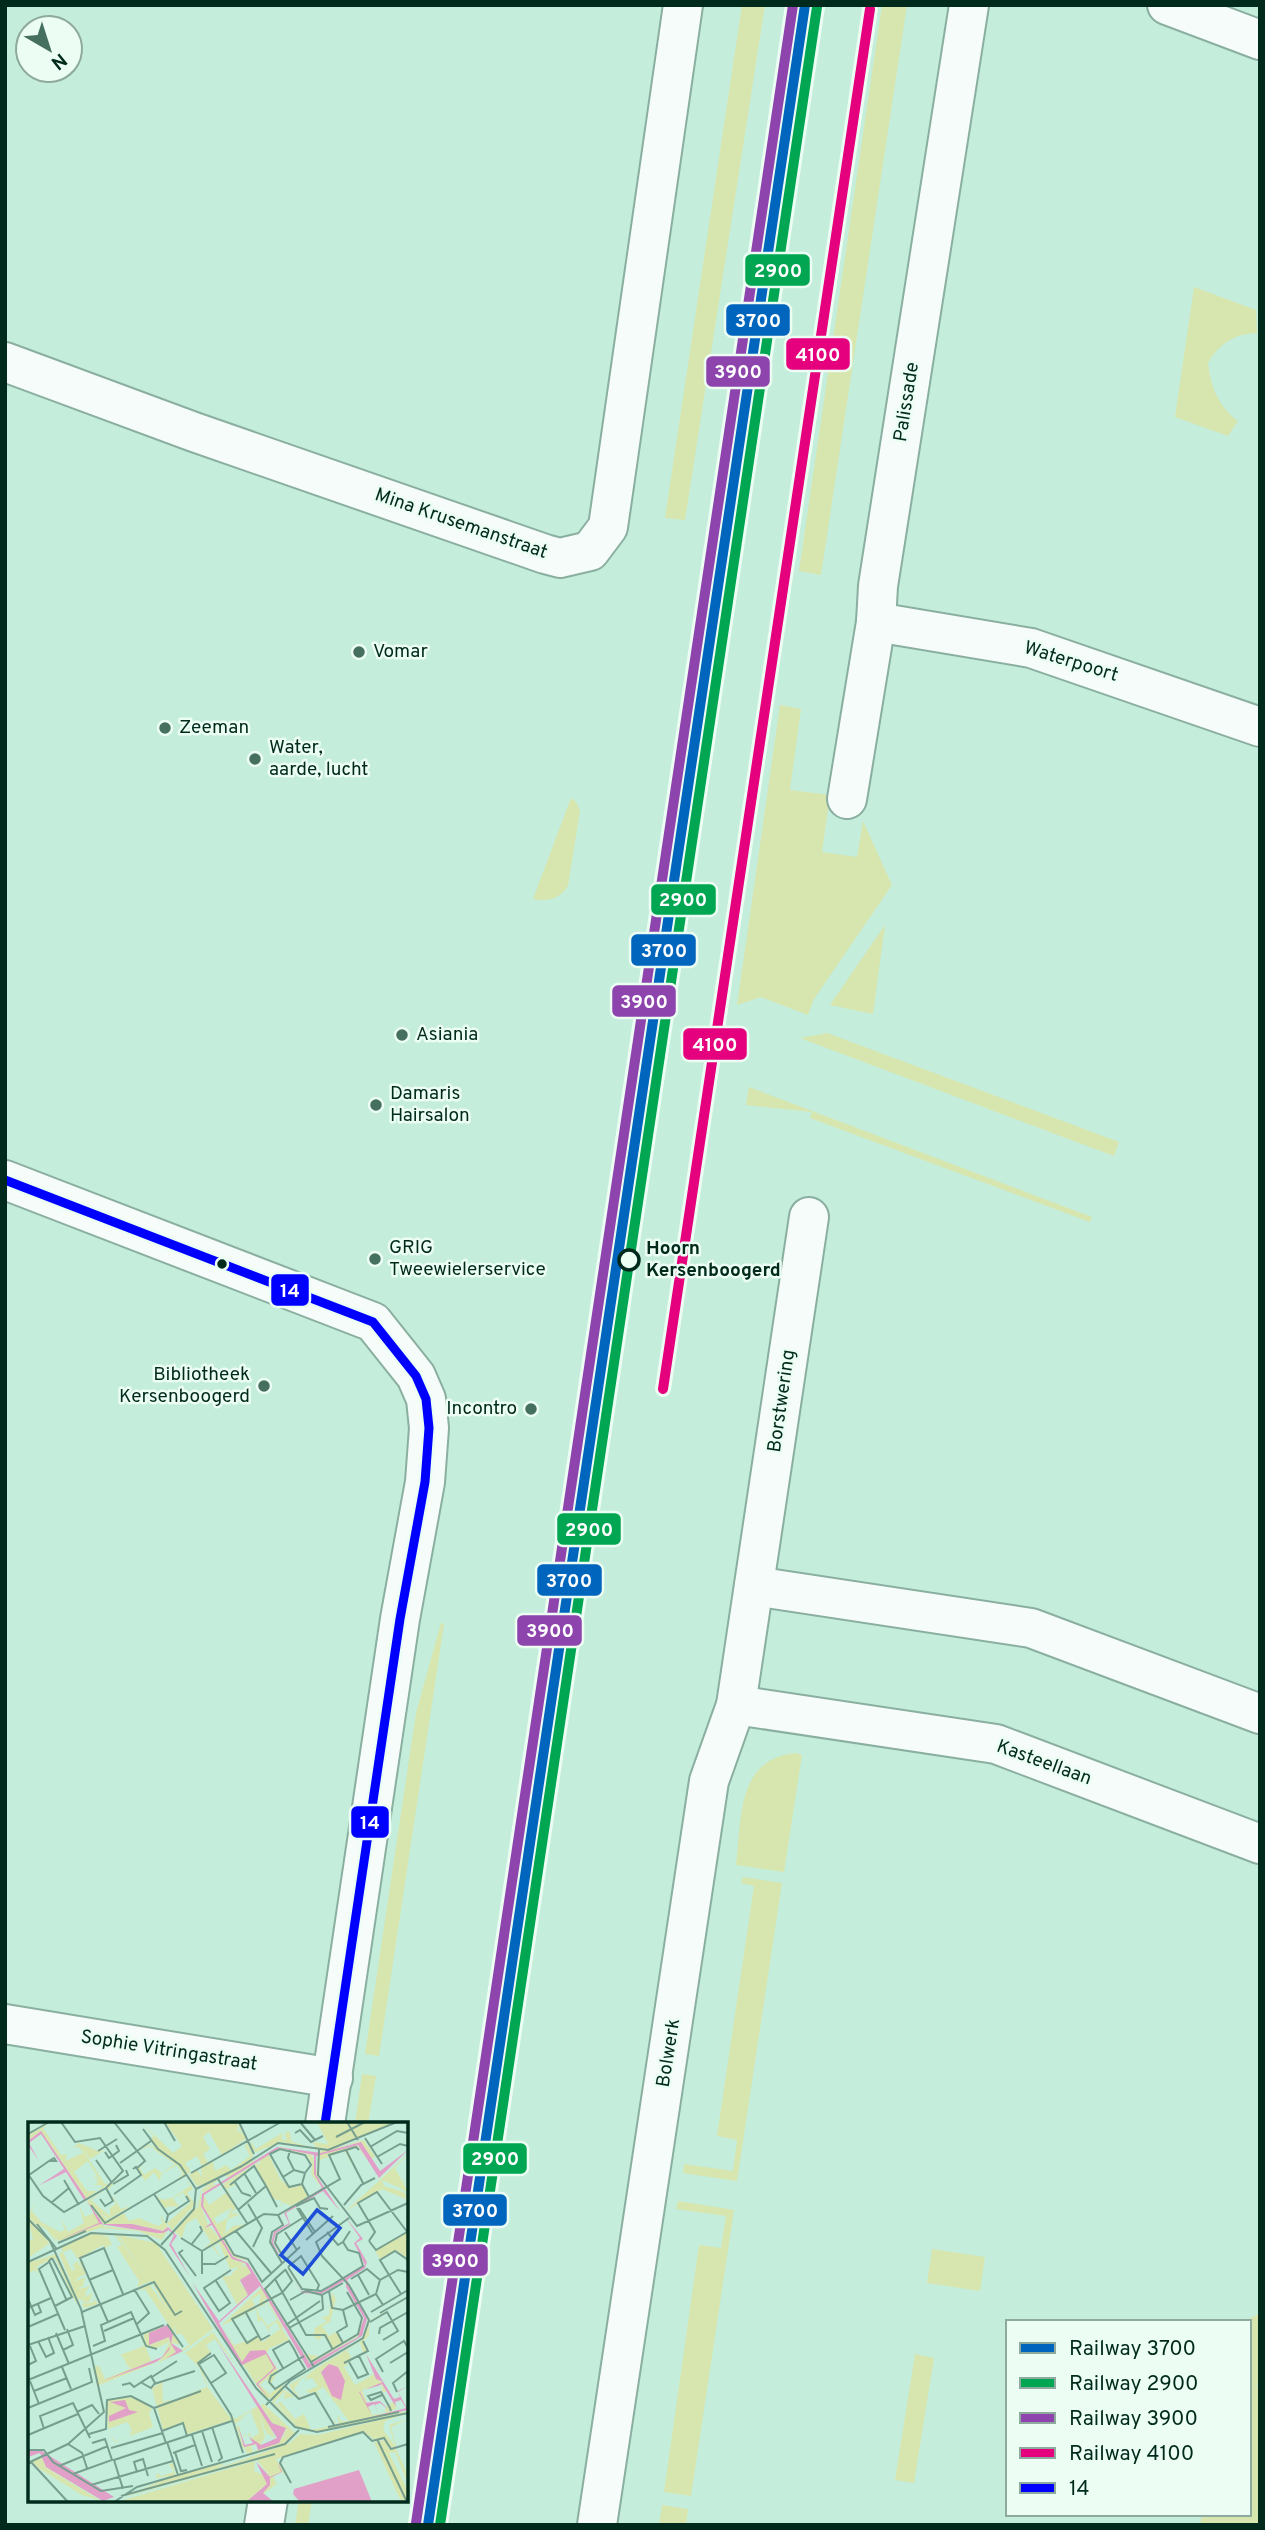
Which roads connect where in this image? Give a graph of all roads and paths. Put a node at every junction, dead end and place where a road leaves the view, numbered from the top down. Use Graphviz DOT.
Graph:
graph roads {
  1 [pos="683,5"];
  2 [pos="968,5"];
  3 [pos="1167,5"];
  4 [pos="1260,40"];
  5 [pos="5,362"];
  6 [pos="876,622"];
  7 [pos="1260,727"];
  8 [pos="847,799"];
  9 [pos="5,1180"];
  10 [pos="809,1217"];
  11 [pos="754,1586"];
  12 [pos="736,1705"];
  13 [pos="1260,1714"];
  14 [pos="1260,1844"];
  15 [pos="5,2024"];
  16 [pos="333,2078"];
  17 [pos="325,2122"];
  18 [pos="268,2502"];
  19 [pos="264,2525"];
  20 [pos="597,2525"];
  1 -- 5 [label="street, Mina Krusemanstraat"];
  2 -- 6 [label="street, Palissade"];
  3 -- 4 [label="street"];
  6 -- 7 [label="street, Waterpoort"];
  6 -- 8 [label="street, Palissade"];
  9 -- 16 [label="street"];
  10 -- 11 [label="street, Borstwering"];
  11 -- 12 [label="street, Bolwerk"];
  11 -- 13 [label="street"];
  12 -- 14 [label="street, Kasteellaan"];
  12 -- 20 [label="street, Bolwerk"];
  15 -- 16 [label="street, Sophie Vitringastraat"];
  16 -- 17 [label="street"];
  18 -- 19 [label="street"];
}
